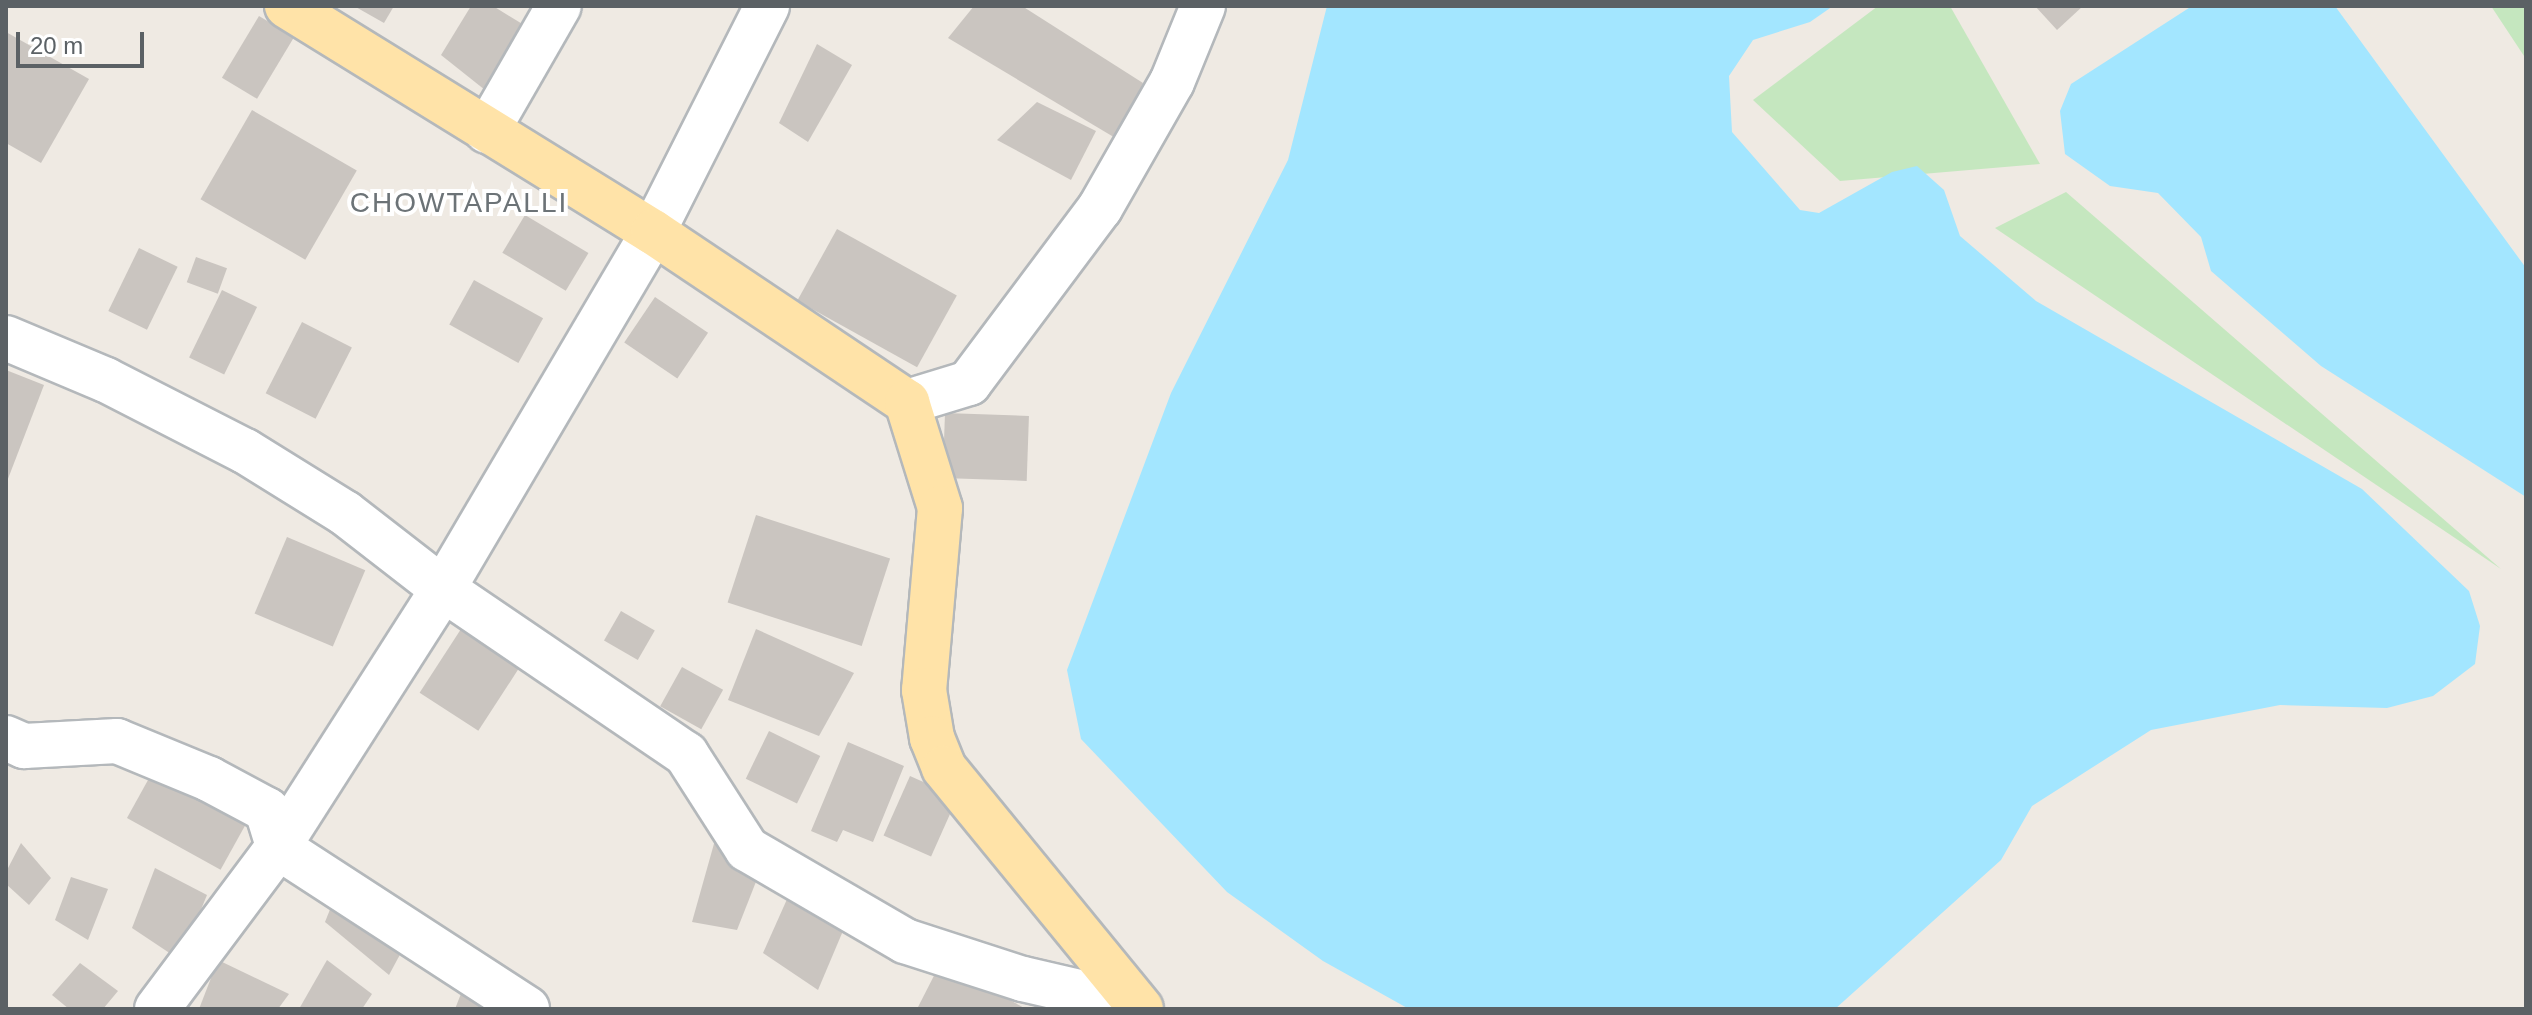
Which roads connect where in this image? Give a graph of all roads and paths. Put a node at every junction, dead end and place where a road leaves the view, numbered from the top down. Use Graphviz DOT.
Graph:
graph roads {
  1 [pos="287,6"];
  2 [pos="559,6"];
  3 [pos="767,6"];
  4 [pos="1203,6"];
  5 [pos="487,131"];
  6 [pos="653,232"];
  7 [pos="6,338"];
  8 [pos="907,402"];
  9 [pos="443,589"];
  10 [pos="6,738"];
  11 [pos="278,847"];
  12 [pos="1138,1007"];
  13 [pos="157,1009"];
  14 [pos="527,1009"];
  1 -- 5 [label="main road"];
  2 -- 5 [label="street"];
  3 -- 6 [label="street"];
  4 -- 8 [label="street"];
  5 -- 6 [label="main road"];
  6 -- 8 [label="main road"];
  6 -- 9 [label="street"];
  7 -- 9 [label="street"];
  8 -- 12 [label="main road"];
  9 -- 11 [label="street"];
  9 -- 12 [label="street"];
  10 -- 11 [label="street"];
  11 -- 13 [label="street"];
  11 -- 14 [label="street"];
}
